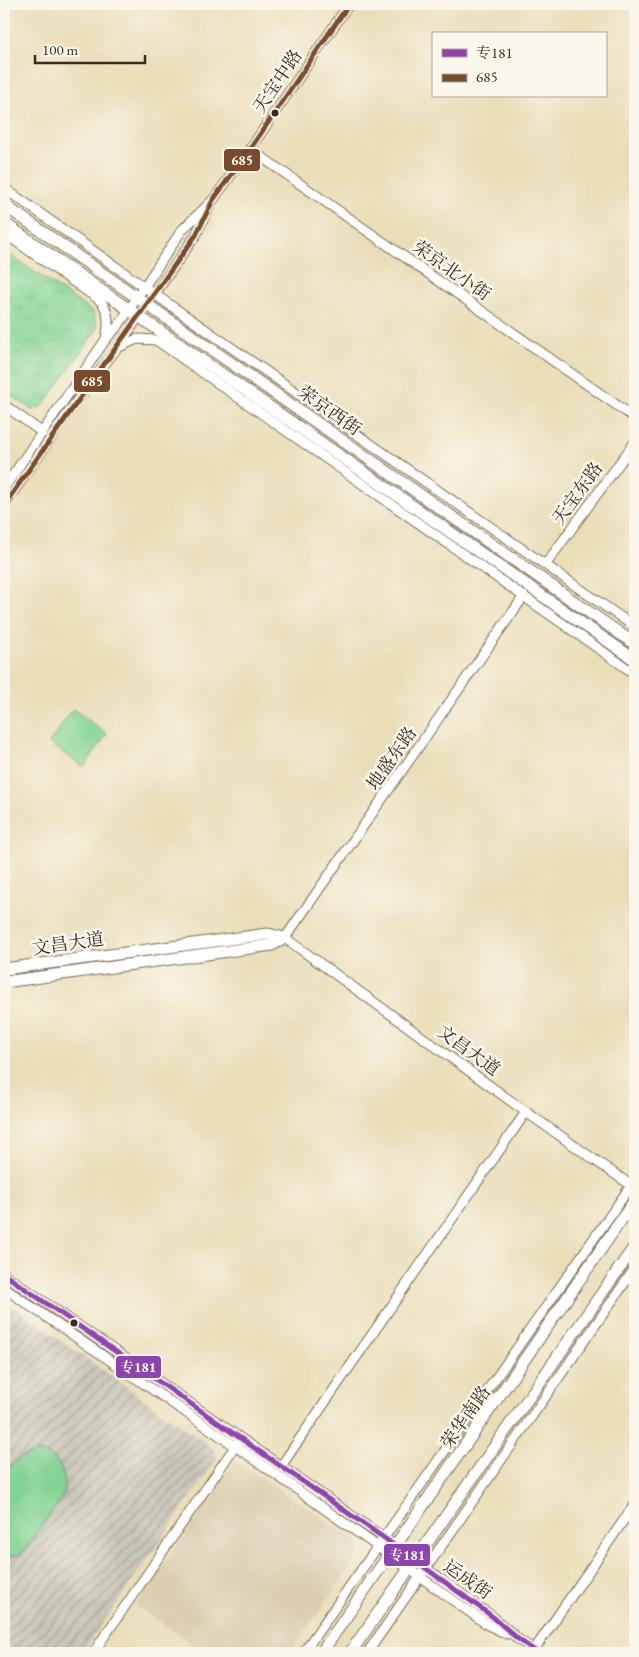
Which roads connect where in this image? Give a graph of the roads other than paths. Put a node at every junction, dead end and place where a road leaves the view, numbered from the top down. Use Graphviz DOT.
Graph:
graph roads {
  1 [pos="349,4"];
  2 [pos="250,149"];
  3 [pos="4,188"];
  4 [pos="213,200"];
  5 [pos="4,205"];
  6 [pos="4,222"];
  7 [pos="4,233"];
  8 [pos="144,286"];
  9 [pos="154,294"];
  10 [pos="136,297"];
  11 [pos="147,305"];
  12 [pos="128,310"];
  13 [pos="139,317"];
  14 [pos="106,339"];
  15 [pos="117,348"];
  16 [pos="4,405"];
  17 [pos="635,418"];
  18 [pos="43,433"];
  19 [pos="635,442"];
  20 [pos="4,488"];
  21 [pos="4,505"];
  22 [pos="546,564"];
  23 [pos="524,596"];
  24 [pos="635,627"];
  25 [pos="635,644"];
  26 [pos="635,660"];
  27 [pos="635,674"];
  28 [pos="285,938"];
  29 [pos="4,969"];
  30 [pos="4,982"];
  31 [pos="526,1112"];
  32 [pos="634,1184"];
  33 [pos="635,1200"];
  34 [pos="635,1246"];
  35 [pos="635,1268"];
  36 [pos="4,1274"];
  37 [pos="4,1288"];
  38 [pos="611,1302"];
  39 [pos="581,1322"];
  40 [pos="241,1438"];
  41 [pos="470,1440"];
  42 [pos="235,1446"];
  43 [pos="439,1460"];
  44 [pos="281,1466"];
  45 [pos="635,1504"];
  46 [pos="384,1538"];
  47 [pos="378,1547"];
  48 [pos="393,1552"];
  49 [pos="411,1565"];
  50 [pos="426,1569"];
  51 [pos="420,1578"];
  52 [pos="518,1639"];
  53 [pos="534,1652"];
  54 [pos="93,1653"];
  55 [pos="303,1653"];
  56 [pos="322,1653"];
  57 [pos="350,1653"];
  58 [pos="367,1653"];
  1 -- 2 [label="street, 天宝中路"];
  2 -- 4 [label="street, 天宝中路"];
  2 -- 17 [label="street, 荣京北小街"];
  3 -- 8 [label="street"];
  4 -- 8 [label="street, 天宝中路"];
  4 -- 9 [label="street, 天宝中路"];
  5 -- 10 [label="main road, 荣京西街"];
  6 -- 12 [label="main road, 荣京西街"];
  7 -- 14 [label="street"];
  8 -- 9 [label="street"];
  8 -- 10 [label="street, 天宝中路"];
  9 -- 11 [label="street, 天宝中路"];
  9 -- 22 [label="street"];
  10 -- 11 [label="main road, 荣京西街"];
  10 -- 12 [label="street, 天宝中路"];
  11 -- 13 [label="street, 天宝中路"];
  11 -- 25 [label="main road, 荣京西街"];
  12 -- 13 [label="main road, 荣京西街"];
  12 -- 14 [label="street, 天宝中路"];
  13 -- 15 [label="street, 天宝中路"];
  13 -- 26 [label="main road, 荣京西街"];
  14 -- 18 [label="street, 天宝中路"];
  15 -- 21 [label="street, 天宝中路"];
  15 -- 23 [label="street"];
  16 -- 18 [label="street"];
  18 -- 20 [label="street, 天宝中路"];
  19 -- 22 [label="street, 天宝东路"];
  22 -- 24 [label="street"];
  23 -- 27 [label="street"];
  23 -- 28 [label="street, 地盛东路"];
  28 -- 29 [label="main road, 文昌大道"];
  28 -- 30 [label="main road, 文昌大道"];
  28 -- 31 [label="street, 文昌大道"];
  31 -- 32 [label="street, 文昌大道"];
  31 -- 44 [label="street"];
  32 -- 43 [label="street"];
  33 -- 41 [label="main road, 荣华南路"];
  34 -- 39 [label="main road"];
  35 -- 38 [label="street"];
  36 -- 40 [label="street"];
  37 -- 42 [label="street"];
  38 -- 39 [label="street"];
  38 -- 50 [label="street"];
  39 -- 49 [label="main road"];
  40 -- 42 [label="street"];
  40 -- 44 [label="street"];
  41 -- 43 [label="street"];
  41 -- 48 [label="main road, 荣华南路"];
  42 -- 47 [label="street"];
  42 -- 54 [label="street"];
  43 -- 46 [label="street"];
  44 -- 46 [label="street"];
  45 -- 53 [label="street"];
  46 -- 47 [label="street"];
  46 -- 48 [label="street"];
  47 -- 48 [label="street"];
  47 -- 55 [label="street"];
  48 -- 49 [label="street, 运成街"];
  48 -- 56 [label="main road, 荣华南路"];
  49 -- 50 [label="street, 运成街"];
  49 -- 51 [label="street, 运成街"];
  49 -- 57 [label="main road"];
  50 -- 51 [label="street"];
  50 -- 52 [label="street, 运成街"];
  51 -- 52 [label="street, 运成街"];
  51 -- 58 [label="street"];
  52 -- 53 [label="street, 运成街"];
}
